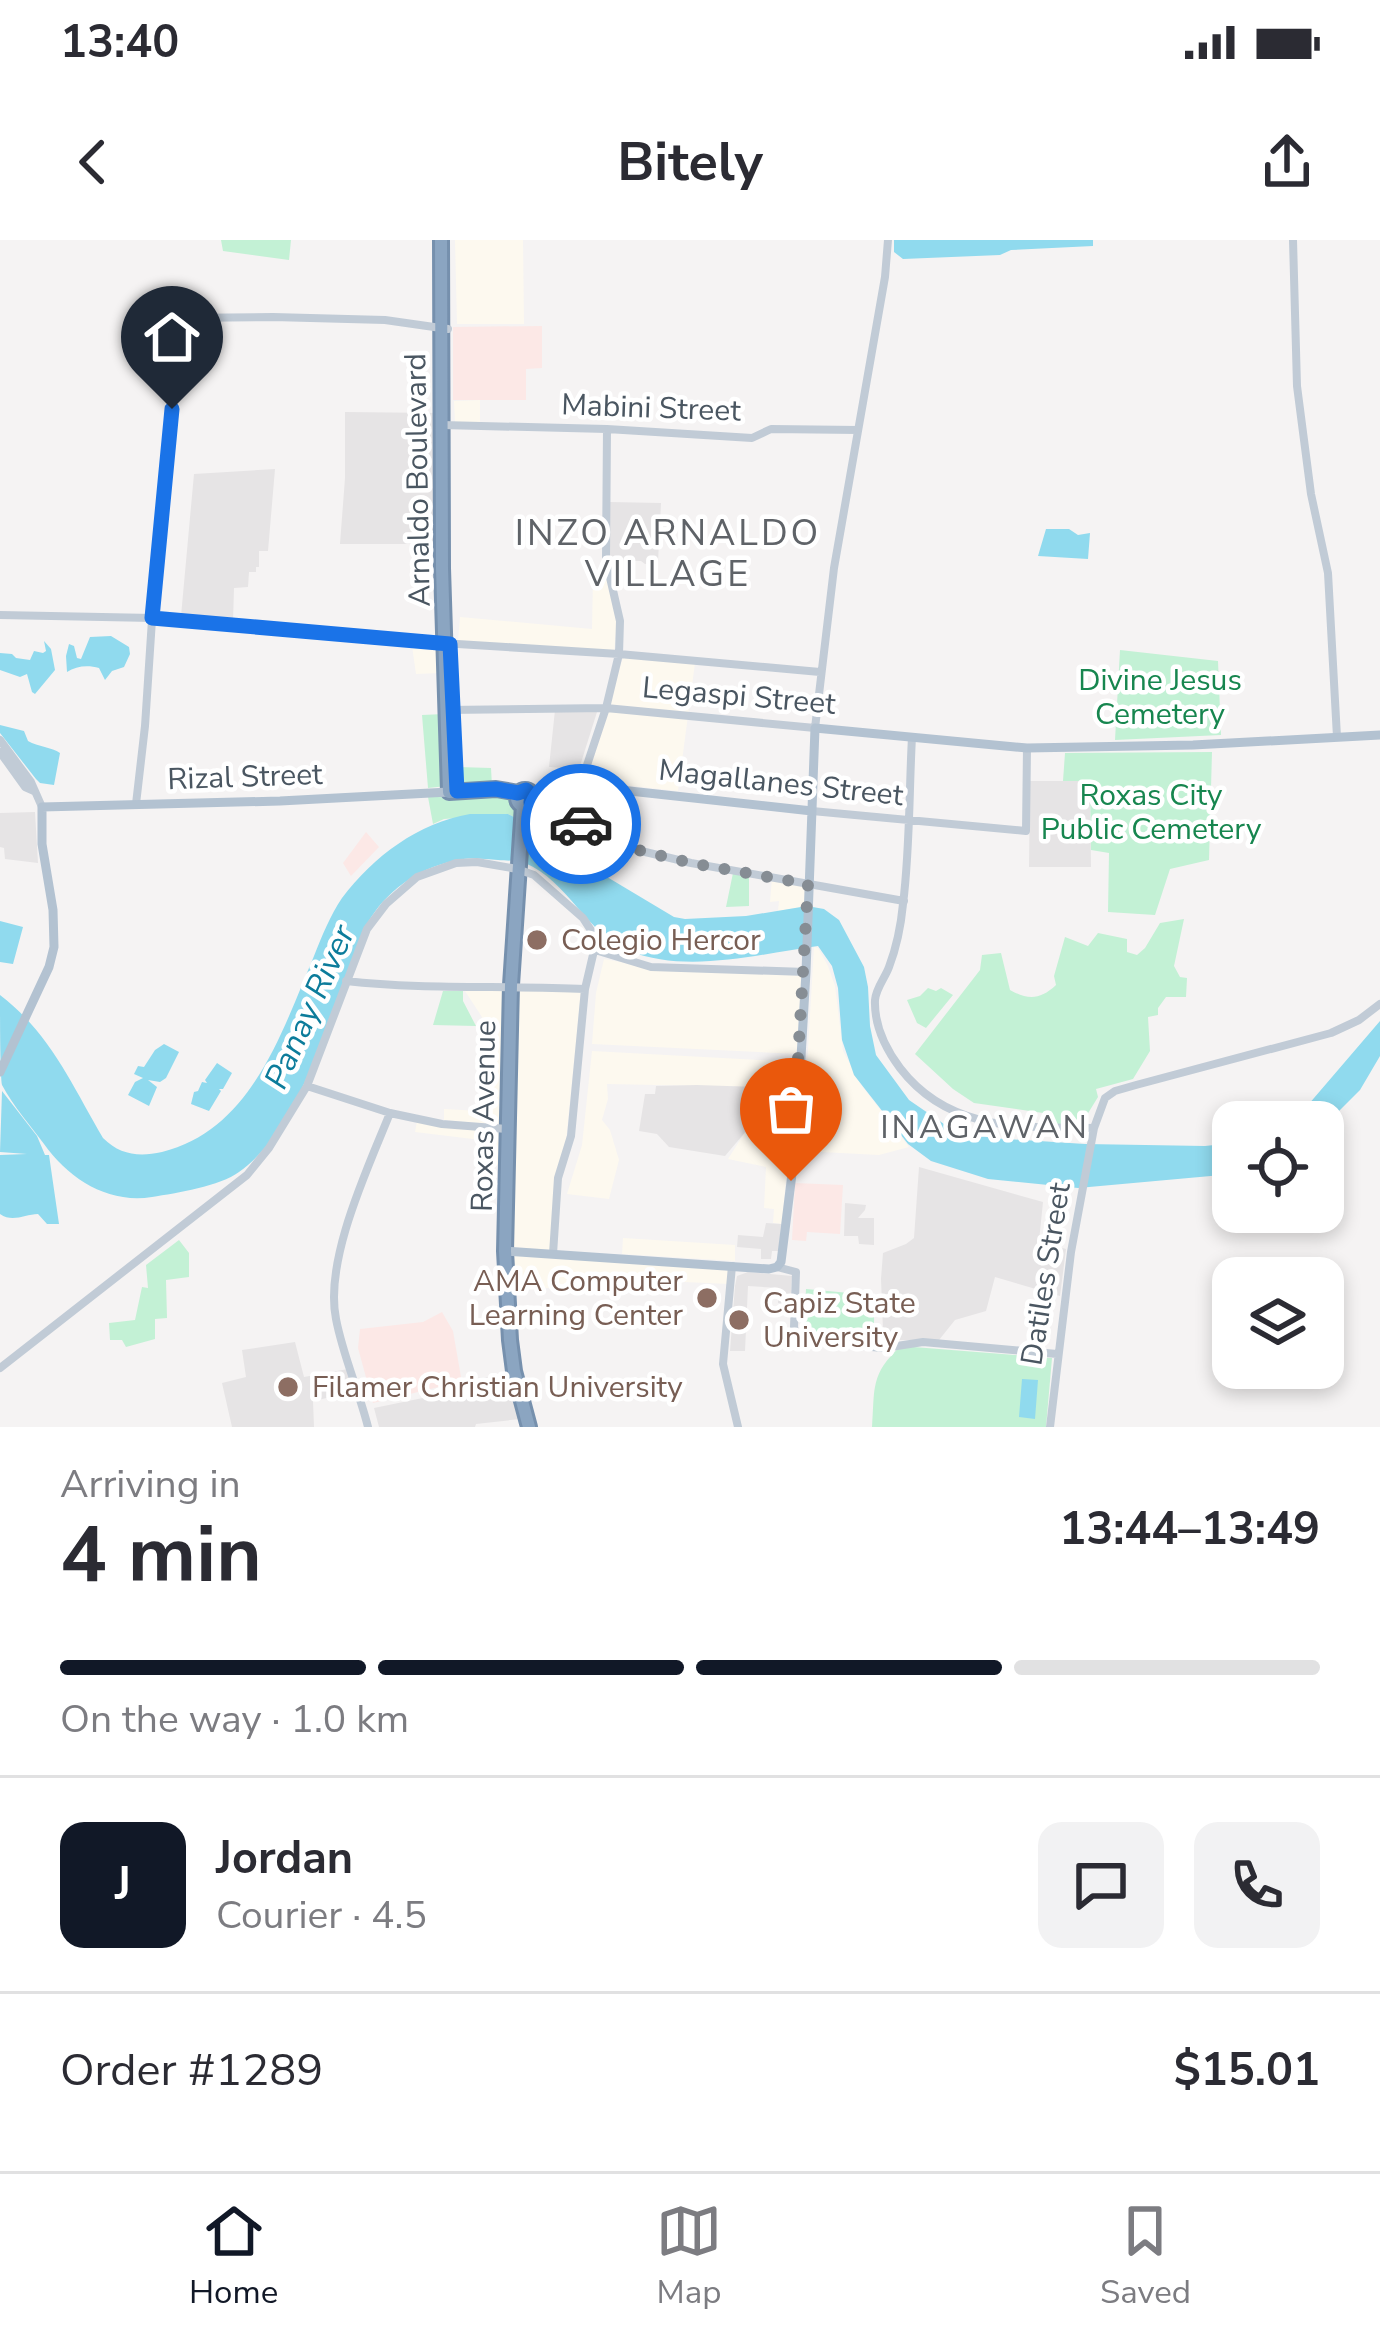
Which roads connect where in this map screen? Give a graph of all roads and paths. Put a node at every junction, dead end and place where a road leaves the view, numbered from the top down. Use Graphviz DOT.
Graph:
graph roads {
  1 [pos="444,240"];
  2 [pos="888,240"];
  3 [pos="1293,240"];
  4 [pos="444,329"];
  5 [pos="445,425"];
  6 [pos="607,429"];
  7 [pos="858,430"];
  8 [pos="0,615"];
  9 [pos="152,618"];
  10 [pos="447,644"];
  11 [pos="619,654"];
  12 [pos="820,672"];
  13 [pos="606,708"];
  14 [pos="448,710"];
  15 [pos="814,728"];
  16 [pos="1380,735"];
  17 [pos="912,737"];
  18 [pos="1337,737"];
  19 [pos="0,740"];
  20 [pos="1028,748"];
  21 [pos="0,752"];
  22 [pos="575,785"];
  23 [pos="34,791"];
  24 [pos="453,792"];
  25 [pos="525,802"];
  26 [pos="136,803"];
  27 [pos="42,807"];
  28 [pos="812,811"];
  29 [pos="569,818"];
  30 [pos="908,820"];
  31 [pos="518,866"];
  32 [pos="808,884"];
  33 [pos="904,901"];
  34 [pos="595,950"];
  35 [pos="806,972"];
  36 [pos="346,981"];
  37 [pos="511,985"];
  38 [pos="585,989"];
  39 [pos="1380,1004"];
  40 [pos="0,1072"];
  41 [pos="307,1086"];
  42 [pos="390,1112"];
  43 [pos="1094,1128"];
  44 [pos="507,1129"];
  45 [pos="506,1251"];
  46 [pos="554,1254"];
  47 [pos="779,1264"];
  48 [pos="732,1266"];
  49 [pos="1057,1354"];
  50 [pos="0,1367"];
  51 [pos="368,1427"];
  52 [pos="529,1427"];
  53 [pos="738,1427"];
  54 [pos="1050,1427"];
  1 -- 4 [label="highway, Arnaldo Boulevard"];
  2 -- 7 [label="street"];
  3 -- 18 [label="street"];
  4 -- 5 [label="highway, Arnaldo Boulevard"];
  4 -- 9 [label="street"];
  5 -- 6 [label="street, Mabini Street"];
  5 -- 10 [label="highway, Arnaldo Boulevard"];
  6 -- 7 [label="street, Mabini Street"];
  6 -- 11 [label="street"];
  7 -- 12 [label="street"];
  8 -- 9 [label="street"];
  9 -- 10 [label="street"];
  9 -- 26 [label="street"];
  10 -- 11 [label="street"];
  10 -- 14 [label="highway, Arnaldo Boulevard"];
  11 -- 12 [label="street"];
  11 -- 13 [label="street"];
  12 -- 15 [label="street"];
  13 -- 14 [label="street, Legaspi Street"];
  13 -- 15 [label="street, Legaspi Street"];
  13 -- 22 [label="street"];
  14 -- 24 [label="highway, Arnaldo Boulevard"];
  15 -- 17 [label="main road, Legaspi Street"];
  15 -- 28 [label="main road"];
  16 -- 18 [label="main road, Legaspi Street"];
  17 -- 20 [label="main road, Legaspi Street"];
  17 -- 30 [label="street"];
  18 -- 20 [label="main road, Legaspi Street"];
  19 -- 23 [label="street"];
  20 -- 30 [label="street, Magallanes Street"];
  21 -- 23 [label="street"];
  22 -- 25 [label="main road, Magallanes Street"];
  22 -- 28 [label="main road, Magallanes Street"];
  22 -- 29 [label="street"];
  23 -- 27 [label="street"];
  24 -- 25 [label="highway"];
  24 -- 26 [label="main road, Rizal Street"];
  25 -- 29 [label="street"];
  25 -- 31 [label="highway, Roxas Avenue"];
  26 -- 27 [label="main road, Rizal Street"];
  27 -- 40 [label="main road"];
  28 -- 30 [label="street, Magallanes Street"];
  28 -- 32 [label="main road"];
  29 -- 32 [label="street"];
  30 -- 33 [label="street"];
  31 -- 34 [label="street"];
  31 -- 36 [label="street"];
  31 -- 37 [label="highway, Roxas Avenue"];
  32 -- 33 [label="street"];
  32 -- 35 [label="main road"];
  33 -- 43 [label="street"];
  34 -- 35 [label="street"];
  34 -- 38 [label="street"];
  35 -- 47 [label="main road"];
  36 -- 37 [label="street"];
  36 -- 41 [label="street"];
  37 -- 38 [label="street"];
  37 -- 44 [label="highway, Roxas Avenue"];
  38 -- 46 [label="street"];
  39 -- 43 [label="street"];
  41 -- 42 [label="street"];
  41 -- 50 [label="street"];
  42 -- 44 [label="street"];
  42 -- 51 [label="street"];
  43 -- 49 [label="street, Datiles Street"];
  44 -- 45 [label="highway, Roxas Avenue"];
  45 -- 46 [label="main road"];
  45 -- 52 [label="highway, Roxas Avenue"];
  46 -- 48 [label="main road"];
  47 -- 48 [label="main road"];
  47 -- 49 [label="street"];
  48 -- 53 [label="street"];
  49 -- 54 [label="street, Datiles Street"];
}
